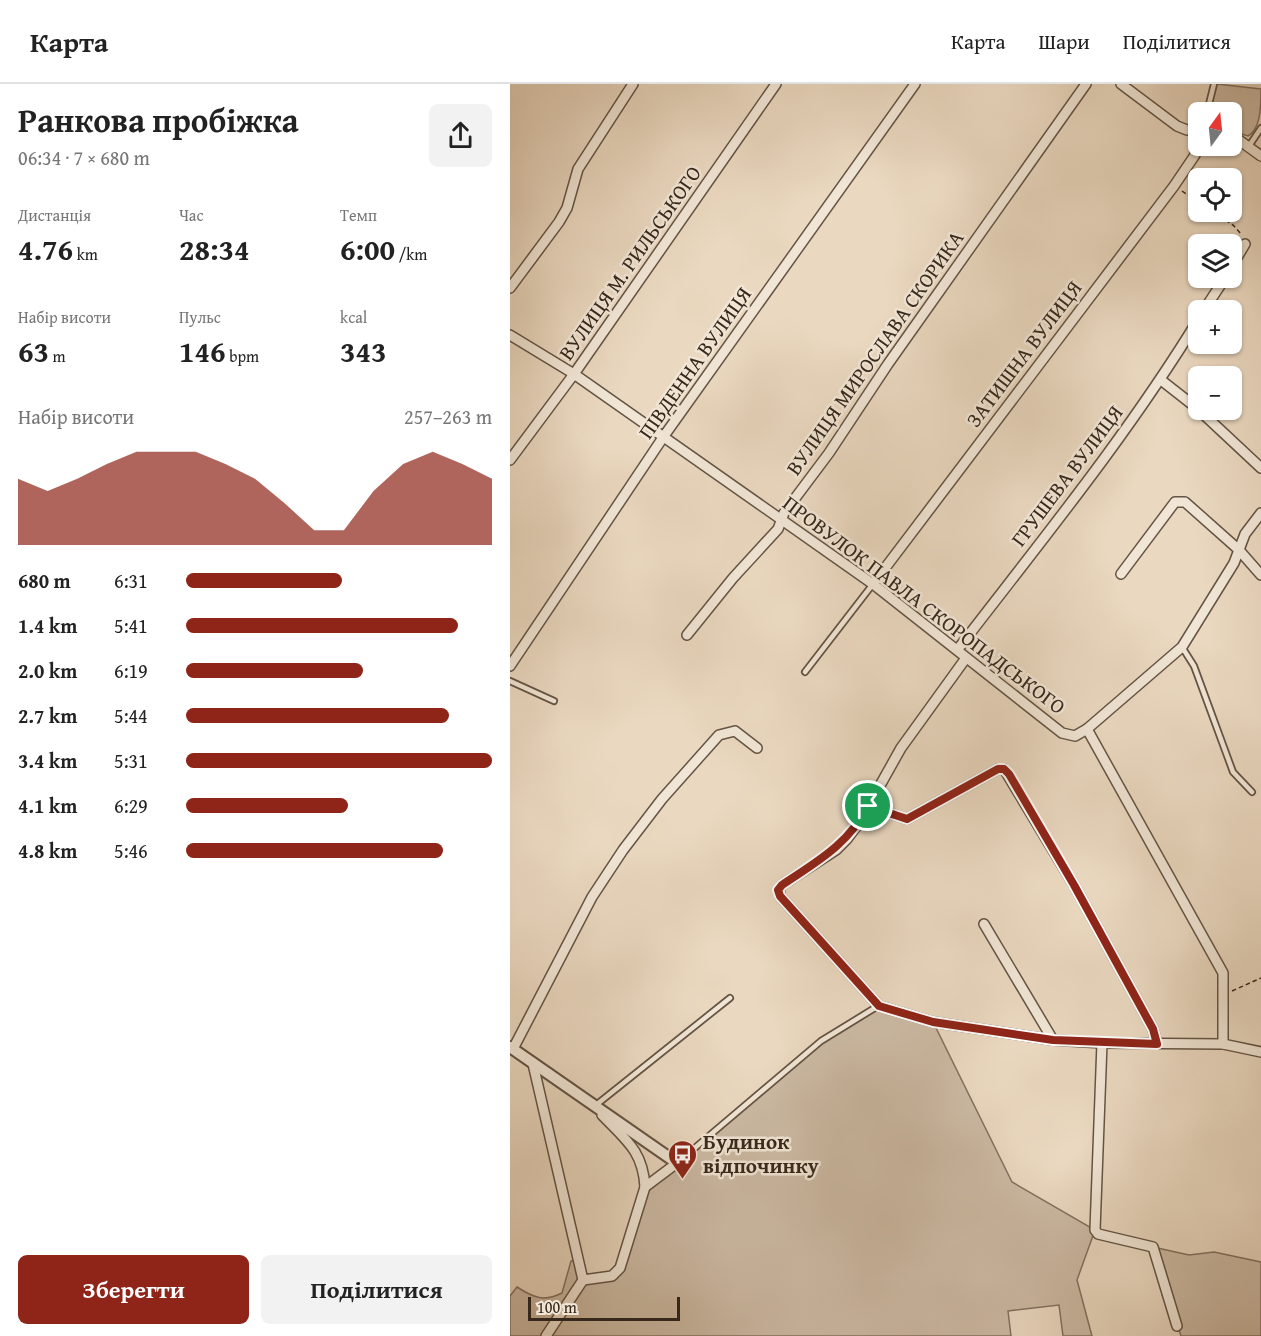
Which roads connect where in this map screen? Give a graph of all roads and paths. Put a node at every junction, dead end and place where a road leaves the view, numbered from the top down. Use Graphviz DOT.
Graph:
graph roads {
  1 [pos="633,84"];
  2 [pos="776,84"];
  3 [pos="915,84"];
  4 [pos="1086,84"];
  5 [pos="1121,84"];
  6 [pos="1214,84"];
  7 [pos="1210,102"];
  8 [pos="1261,128"];
  9 [pos="1188,130"];
  10 [pos="1242,141"];
  11 [pos="1249,146"];
  12 [pos="1194,156"];
  13 [pos="1261,156"];
  14 [pos="1174,186"];
  15 [pos="1188,195"];
  16 [pos="1228,222"];
  17 [pos="1245,244"];
  18 [pos="1242,249"];
  19 [pos="510,288"];
  20 [pos="510,335"];
  21 [pos="1188,336"];
  22 [pos="574,374"];
  23 [pos="1161,380"];
  24 [pos="1188,401"];
  25 [pos="1211,420"];
  26 [pos="664,436"];
  27 [pos="510,460"];
  28 [pos="1261,468"];
  29 [pos="1261,513"];
  30 [pos="782,519"];
  31 [pos="1239,550"];
  32 [pos="1121,574"];
  33 [pos="1261,575"];
  34 [pos="873,584"];
  35 [pos="687,635"];
  36 [pos="1182,647"];
  37 [pos="957,649"];
  38 [pos="966,658"];
  39 [pos="510,666"];
  40 [pos="805,672"];
  41 [pos="510,681"];
  42 [pos="554,701"];
  43 [pos="1087,729"];
  44 [pos="757,748"];
  45 [pos="1252,792"];
  46 [pos="868,806"];
  47 [pos="984,924"];
  48 [pos="1261,978"];
  49 [pos="1222,995"];
  50 [pos="730,998"];
  51 [pos="879,1006"];
  52 [pos="1053,1040"];
  53 [pos="1102,1043"];
  54 [pos="1157,1044"];
  55 [pos="1223,1044"];
  56 [pos="512,1048"];
  57 [pos="1261,1052"];
  58 [pos="533,1064"];
  59 [pos="594,1107"];
  60 [pos="677,1163"];
  61 [pos="645,1187"];
  62 [pos="584,1280"];
  63 [pos="1177,1326"];
  64 [pos="546,1336"];
  1 -- 19 [label="street"];
  2 -- 22 [label="street, ВУЛИЦЯ М. РИЛЬСЬКОГО"];
  3 -- 26 [label="street, ПІВДЕННА ВУЛИЦЯ"];
  4 -- 30 [label="street, ВУЛИЦЯ МИРОСЛАВА СКОРИКА"];
  5 -- 9 [label="street"];
  6 -- 7 [label="lane"];
  8 -- 11 [label="lane"];
  10 -- 11 [label="street"];
  11 -- 13 [label="street"];
  12 -- 14 [label="street, ЗАТИШНА ВУЛИЦЯ"];
  14 -- 15 [label="path"];
  14 -- 34 [label="street, ЗАТИШНА ВУЛИЦЯ"];
  16 -- 17 [label="path"];
  17 -- 18 [label="street"];
  20 -- 22 [label="street, ПРОВУЛОК ПАВЛА СКОРОПАДСЬКОГО"];
  21 -- 23 [label="street, ГРУШЕВА ВУЛИЦЯ"];
  22 -- 26 [label="street, ПРОВУЛОК ПАВЛА СКОРОПАДСЬКОГО"];
  22 -- 27 [label="street, ВУЛИЦЯ М. РИЛЬСЬКОГО"];
  23 -- 24 [label="street"];
  23 -- 37 [label="street, ГРУШЕВА ВУЛИЦЯ"];
  25 -- 28 [label="street"];
  26 -- 30 [label="street, ПРОВУЛОК ПАВЛА СКОРОПАДСЬКОГО"];
  26 -- 39 [label="street, ПІВДЕННА ВУЛИЦЯ"];
  29 -- 31 [label="street"];
  30 -- 34 [label="street, ПРОВУЛОК ПАВЛА СКОРОПАДСЬКОГО"];
  30 -- 35 [label="street, ВУЛИЦЯ МИРОСЛАВА СКОРИКА"];
  31 -- 32 [label="street"];
  31 -- 33 [label="street"];
  31 -- 36 [label="street"];
  34 -- 37 [label="street, ПРОВУЛОК ПАВЛА СКОРОПАДСЬКОГО"];
  34 -- 40 [label="lane"];
  36 -- 43 [label="street"];
  36 -- 45 [label="lane"];
  37 -- 38 [label="street, ПРОВУЛОК ПАВЛА СКОРОПАДСЬКОГО"];
  38 -- 43 [label="street, ПРОВУЛОК ПАВЛА СКОРОПАДСЬКОГО"];
  38 -- 46 [label="street"];
  41 -- 42 [label="lane"];
  43 -- 49 [label="street, ПРОВУЛОК ПАВЛА СКОРОПАДСЬКОГО"];
  44 -- 56 [label="street"];
  46 -- 51 [label="street"];
  46 -- 54 [label="street"];
  47 -- 52 [label="street"];
  48 -- 49 [label="path"];
  49 -- 55 [label="street, ПРОВУЛОК ПАВЛА СКОРОПАДСЬКОГО"];
  50 -- 59 [label="lane"];
  51 -- 52 [label="street"];
  51 -- 60 [label="lane"];
  52 -- 53 [label="street"];
  53 -- 54 [label="street"];
  53 -- 63 [label="street"];
  54 -- 55 [label="street"];
  55 -- 57 [label="street"];
  56 -- 58 [label="street"];
  58 -- 59 [label="street"];
  58 -- 62 [label="street"];
  59 -- 60 [label="street"];
  59 -- 61 [label="street"];
  60 -- 61 [label="street"];
  61 -- 62 [label="street"];
  62 -- 64 [label="street"];
}
